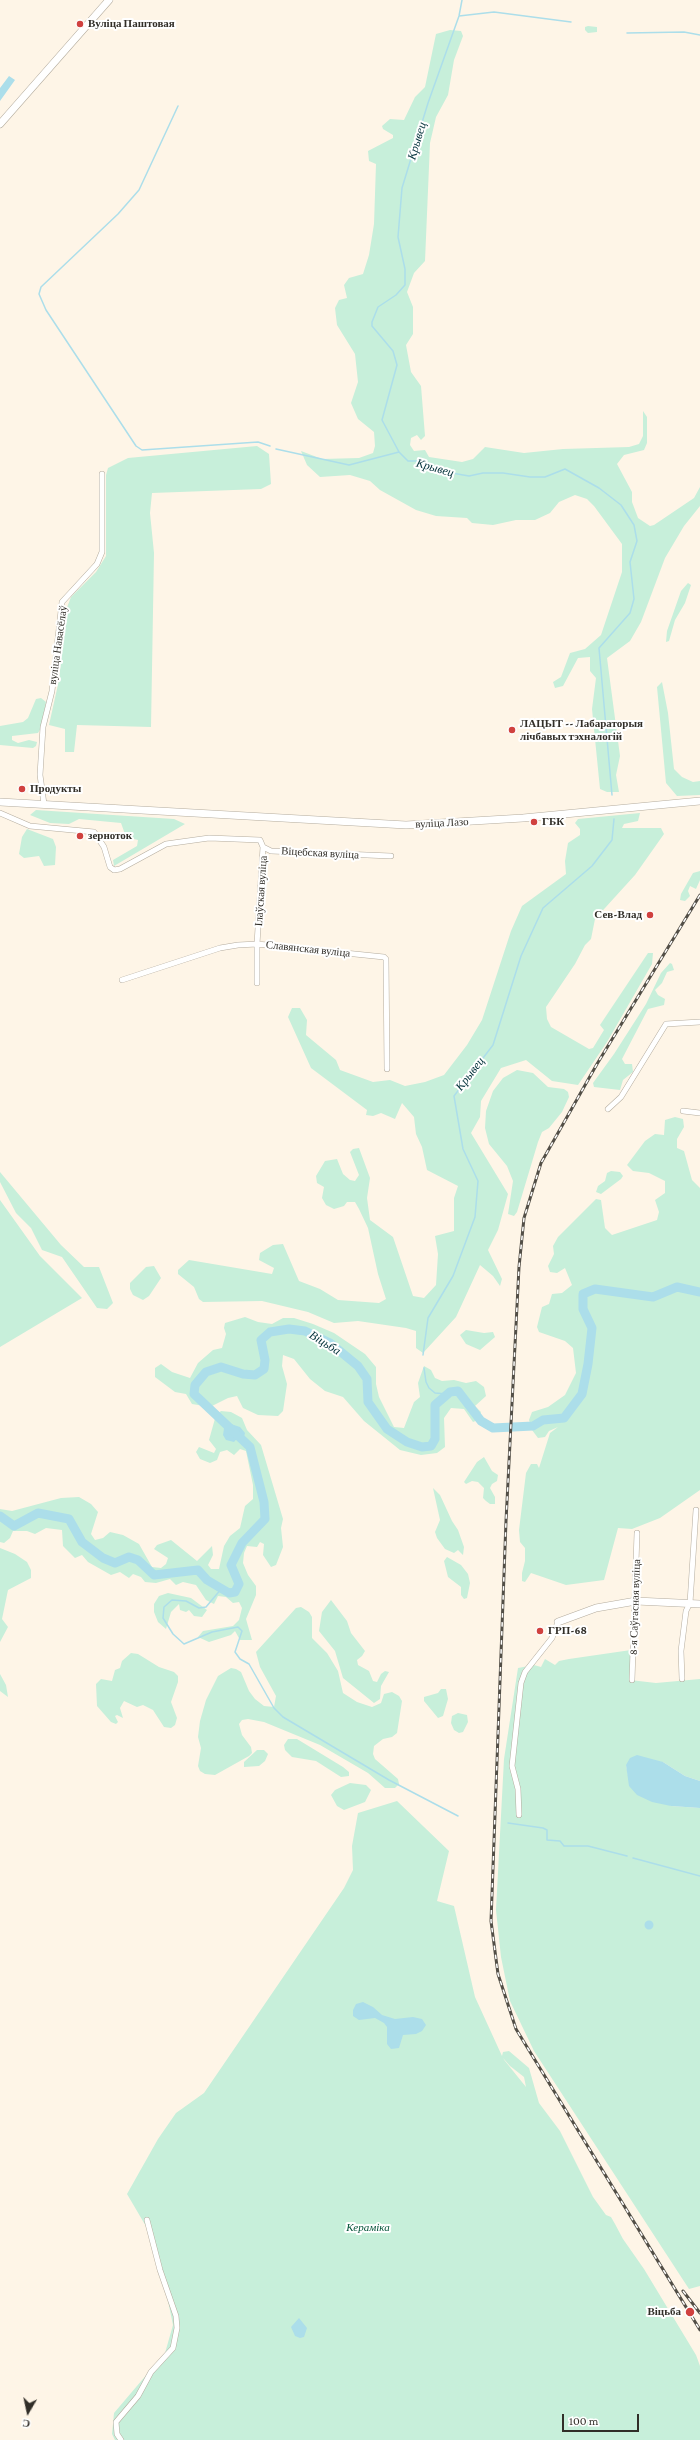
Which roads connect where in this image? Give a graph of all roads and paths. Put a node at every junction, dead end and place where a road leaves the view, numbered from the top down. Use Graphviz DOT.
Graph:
graph roads {
  1 [pos="109,0"];
  2 [pos="0,124"];
  3 [pos="102,474"];
  4 [pos="700,800"];
  5 [pos="0,802"];
  6 [pos="44,804"];
  7 [pos="0,813"];
  8 [pos="263,847"];
  9 [pos="391,856"];
  10 [pos="257,944"];
  11 [pos="122,980"];
  12 [pos="257,983"];
  13 [pos="700,1022"];
  14 [pos="387,1070"];
  15 [pos="608,1109"];
  16 [pos="683,1111"];
  17 [pos="700,1113"];
  18 [pos="696,1510"];
  19 [pos="637,1533"];
  20 [pos="636,1601"];
  21 [pos="690,1603"];
  22 [pos="700,1604"];
  23 [pos="558,1622"];
  24 [pos="682,1679"];
  25 [pos="632,1680"];
  26 [pos="519,1815"];
  27 [pos="147,2220"];
  28 [pos="121,2440"];
  1 -- 2 [label="main road"];
  3 -- 6 [label="street, вуліца Навасёлаў"];
  4 -- 6 [label="main road, вуліца Лазо"];
  5 -- 6 [label="main road, вуліца Лазо"];
  7 -- 8 [label="street, Віцебская вуліца"];
  8 -- 9 [label="street, Віцебская вуліца"];
  8 -- 10 [label="street, Ілаўская вуліца"];
  10 -- 11 [label="street, Славянская вуліца"];
  10 -- 12 [label="street, Ілаўская вуліца"];
  10 -- 14 [label="street, Славянская вуліца"];
  13 -- 15 [label="street"];
  16 -- 17 [label="street"];
  18 -- 21 [label="street"];
  19 -- 20 [label="street, 8-я Саўгасная вуліца"];
  20 -- 21 [label="main road"];
  20 -- 23 [label="main road"];
  20 -- 25 [label="street, 8-я Саўгасная вуліца"];
  21 -- 22 [label="main road"];
  21 -- 24 [label="street"];
  23 -- 26 [label="street"];
  27 -- 28 [label="street"];
}
